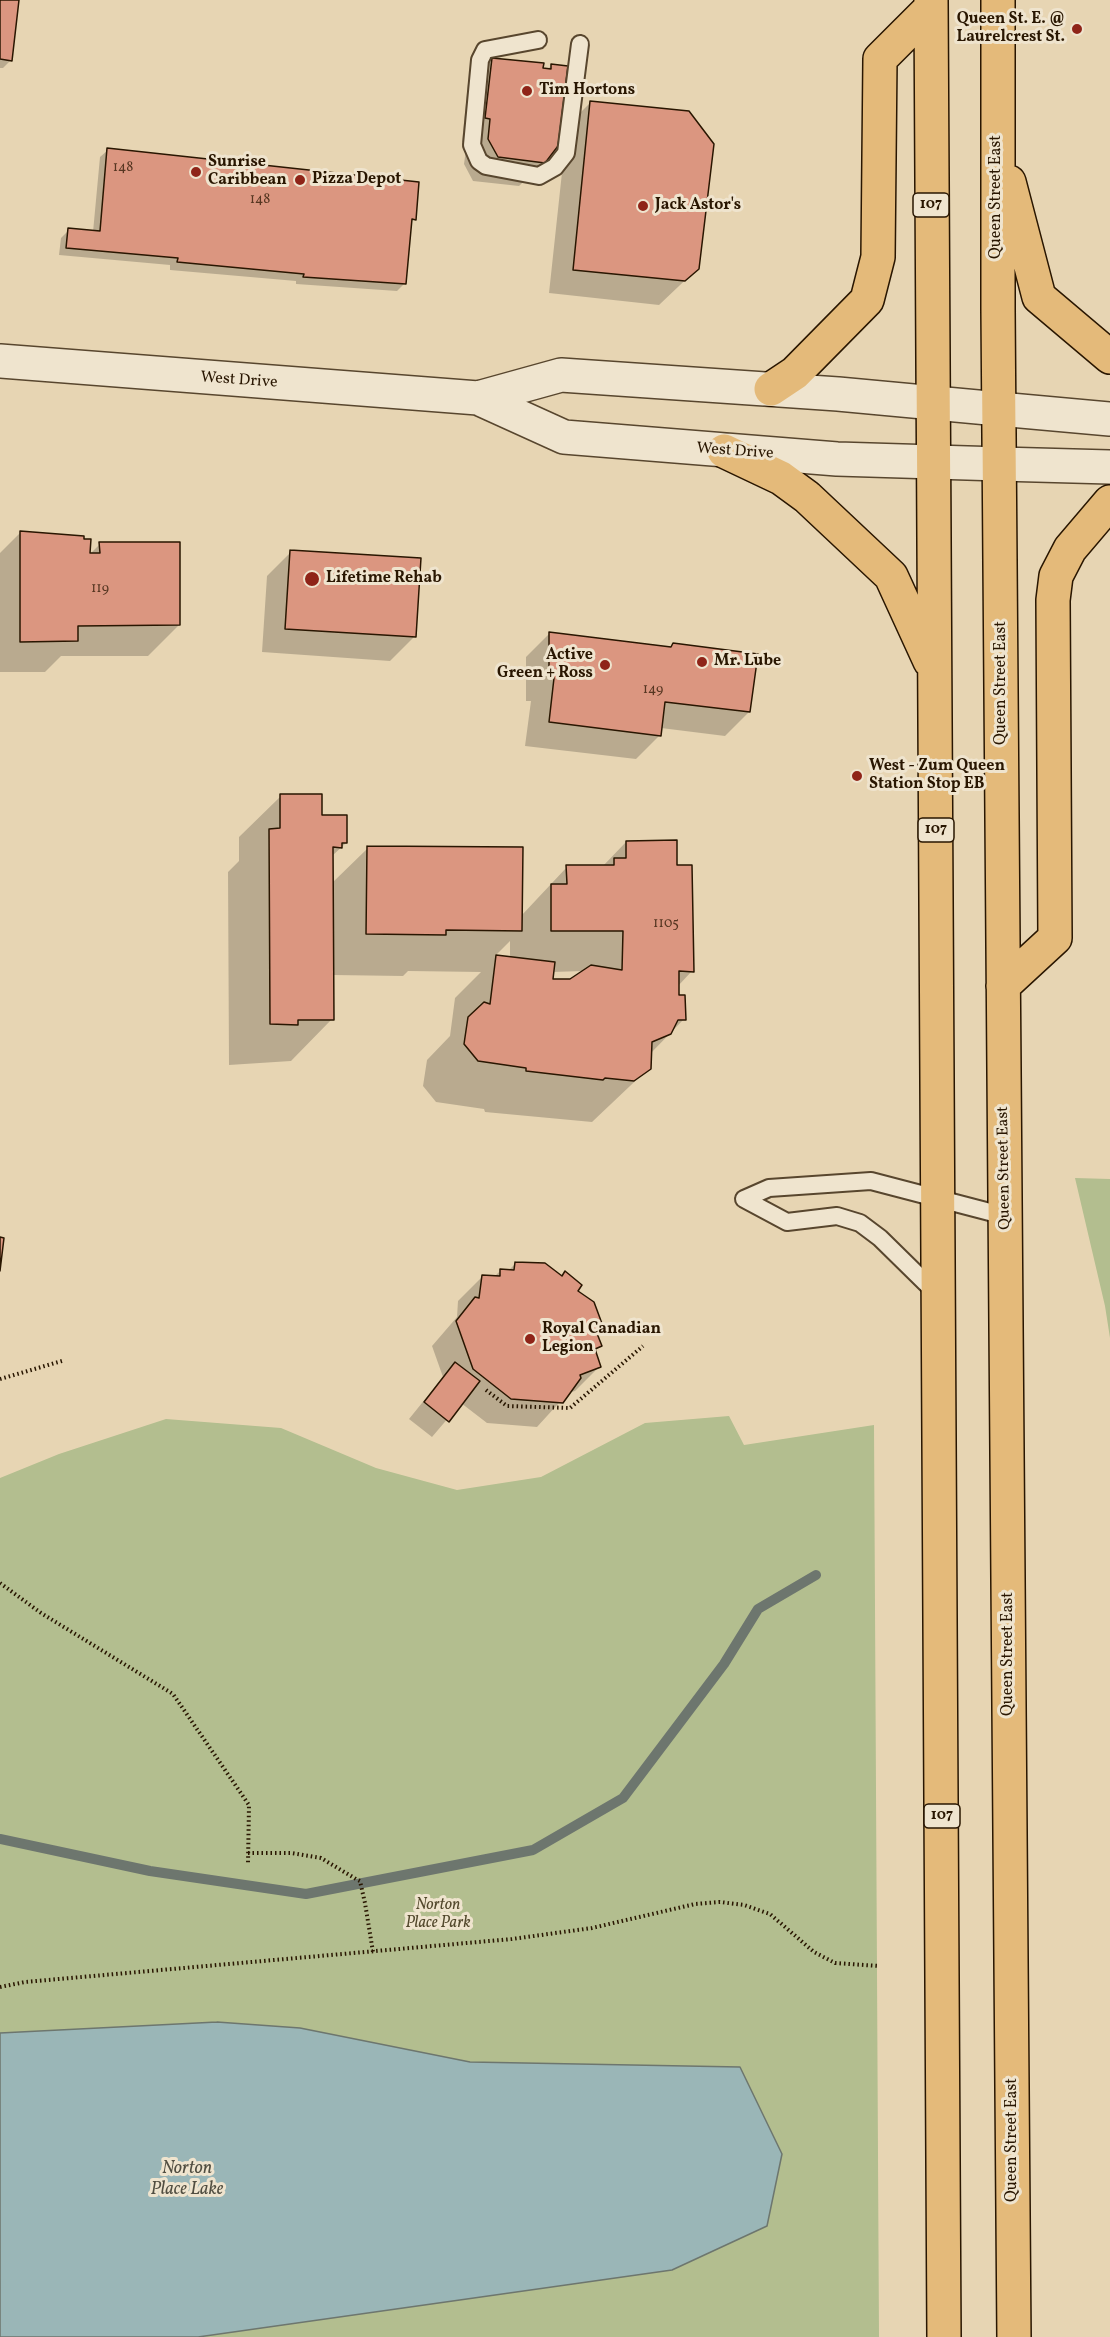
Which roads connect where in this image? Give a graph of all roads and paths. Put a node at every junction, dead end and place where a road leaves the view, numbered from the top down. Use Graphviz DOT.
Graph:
graph roads {
  1 [pos="998,0"];
  2 [pos="931,4"];
  3 [pos="538,40"];
  4 [pos="580,44"];
  5 [pos="997,136"];
  6 [pos="1110,357"];
  7 [pos="0,361"];
  8 [pos="771,389"];
  9 [pos="478,398"];
  10 [pos="932,403"];
  11 [pos="999,409"];
  12 [pos="1110,419"];
  13 [pos="724,452"];
  14 [pos="933,462"];
  15 [pos="1000,464"];
  16 [pos="1110,466"];
  17 [pos="1110,502"];
  18 [pos="935,671"];
  19 [pos="1003,986"];
  20 [pos="939,1198"];
  21 [pos="1005,1216"];
  22 [pos="939,1295"];
  23 [pos="643,1346"];
  24 [pos="62,1361"];
  25 [pos="0,1379"];
  26 [pos="486,1390"];
  27 [pos="0,1583"];
  28 [pos="249,1853"];
  29 [pos="248,1864"];
  30 [pos="373,1952"];
  31 [pos="879,1966"];
  32 [pos="0,1987"];
  33 [pos="944,2337"];
  34 [pos="1014,2337"];
  1 -- 5 [label="main road, Queen Street East"];
  2 -- 8 [label="main road"];
  2 -- 10 [label="main road, 107"];
  3 -- 4 [label="lane"];
  5 -- 6 [label="main road"];
  5 -- 11 [label="main road, Queen Street East"];
  7 -- 9 [label="street, West Drive"];
  8 -- 9 [label="street, West Drive"];
  8 -- 10 [label="street, West Drive"];
  9 -- 13 [label="street, West Drive"];
  10 -- 11 [label="street, West Drive"];
  10 -- 14 [label="main road, 107"];
  11 -- 12 [label="street, West Drive"];
  11 -- 15 [label="main road, Queen Street East"];
  13 -- 14 [label="street, West Drive"];
  13 -- 18 [label="main road"];
  14 -- 15 [label="street, West Drive"];
  14 -- 18 [label="main road, 107"];
  15 -- 16 [label="street, West Drive"];
  15 -- 19 [label="main road, Queen Street East"];
  17 -- 19 [label="main road"];
  18 -- 20 [label="main road, 107"];
  19 -- 21 [label="main road, Queen Street East"];
  20 -- 21 [label="lane"];
  20 -- 22 [label="main road, 107"];
  20 -- 22 [label="lane"];
  21 -- 34 [label="main road, Queen Street East"];
  22 -- 33 [label="main road, 107"];
  23 -- 26 [label="path"];
  24 -- 25 [label="path"];
  27 -- 28 [label="path"];
  28 -- 29 [label="path"];
  28 -- 30 [label="path"];
  30 -- 31 [label="path"];
  30 -- 32 [label="path"];
}
